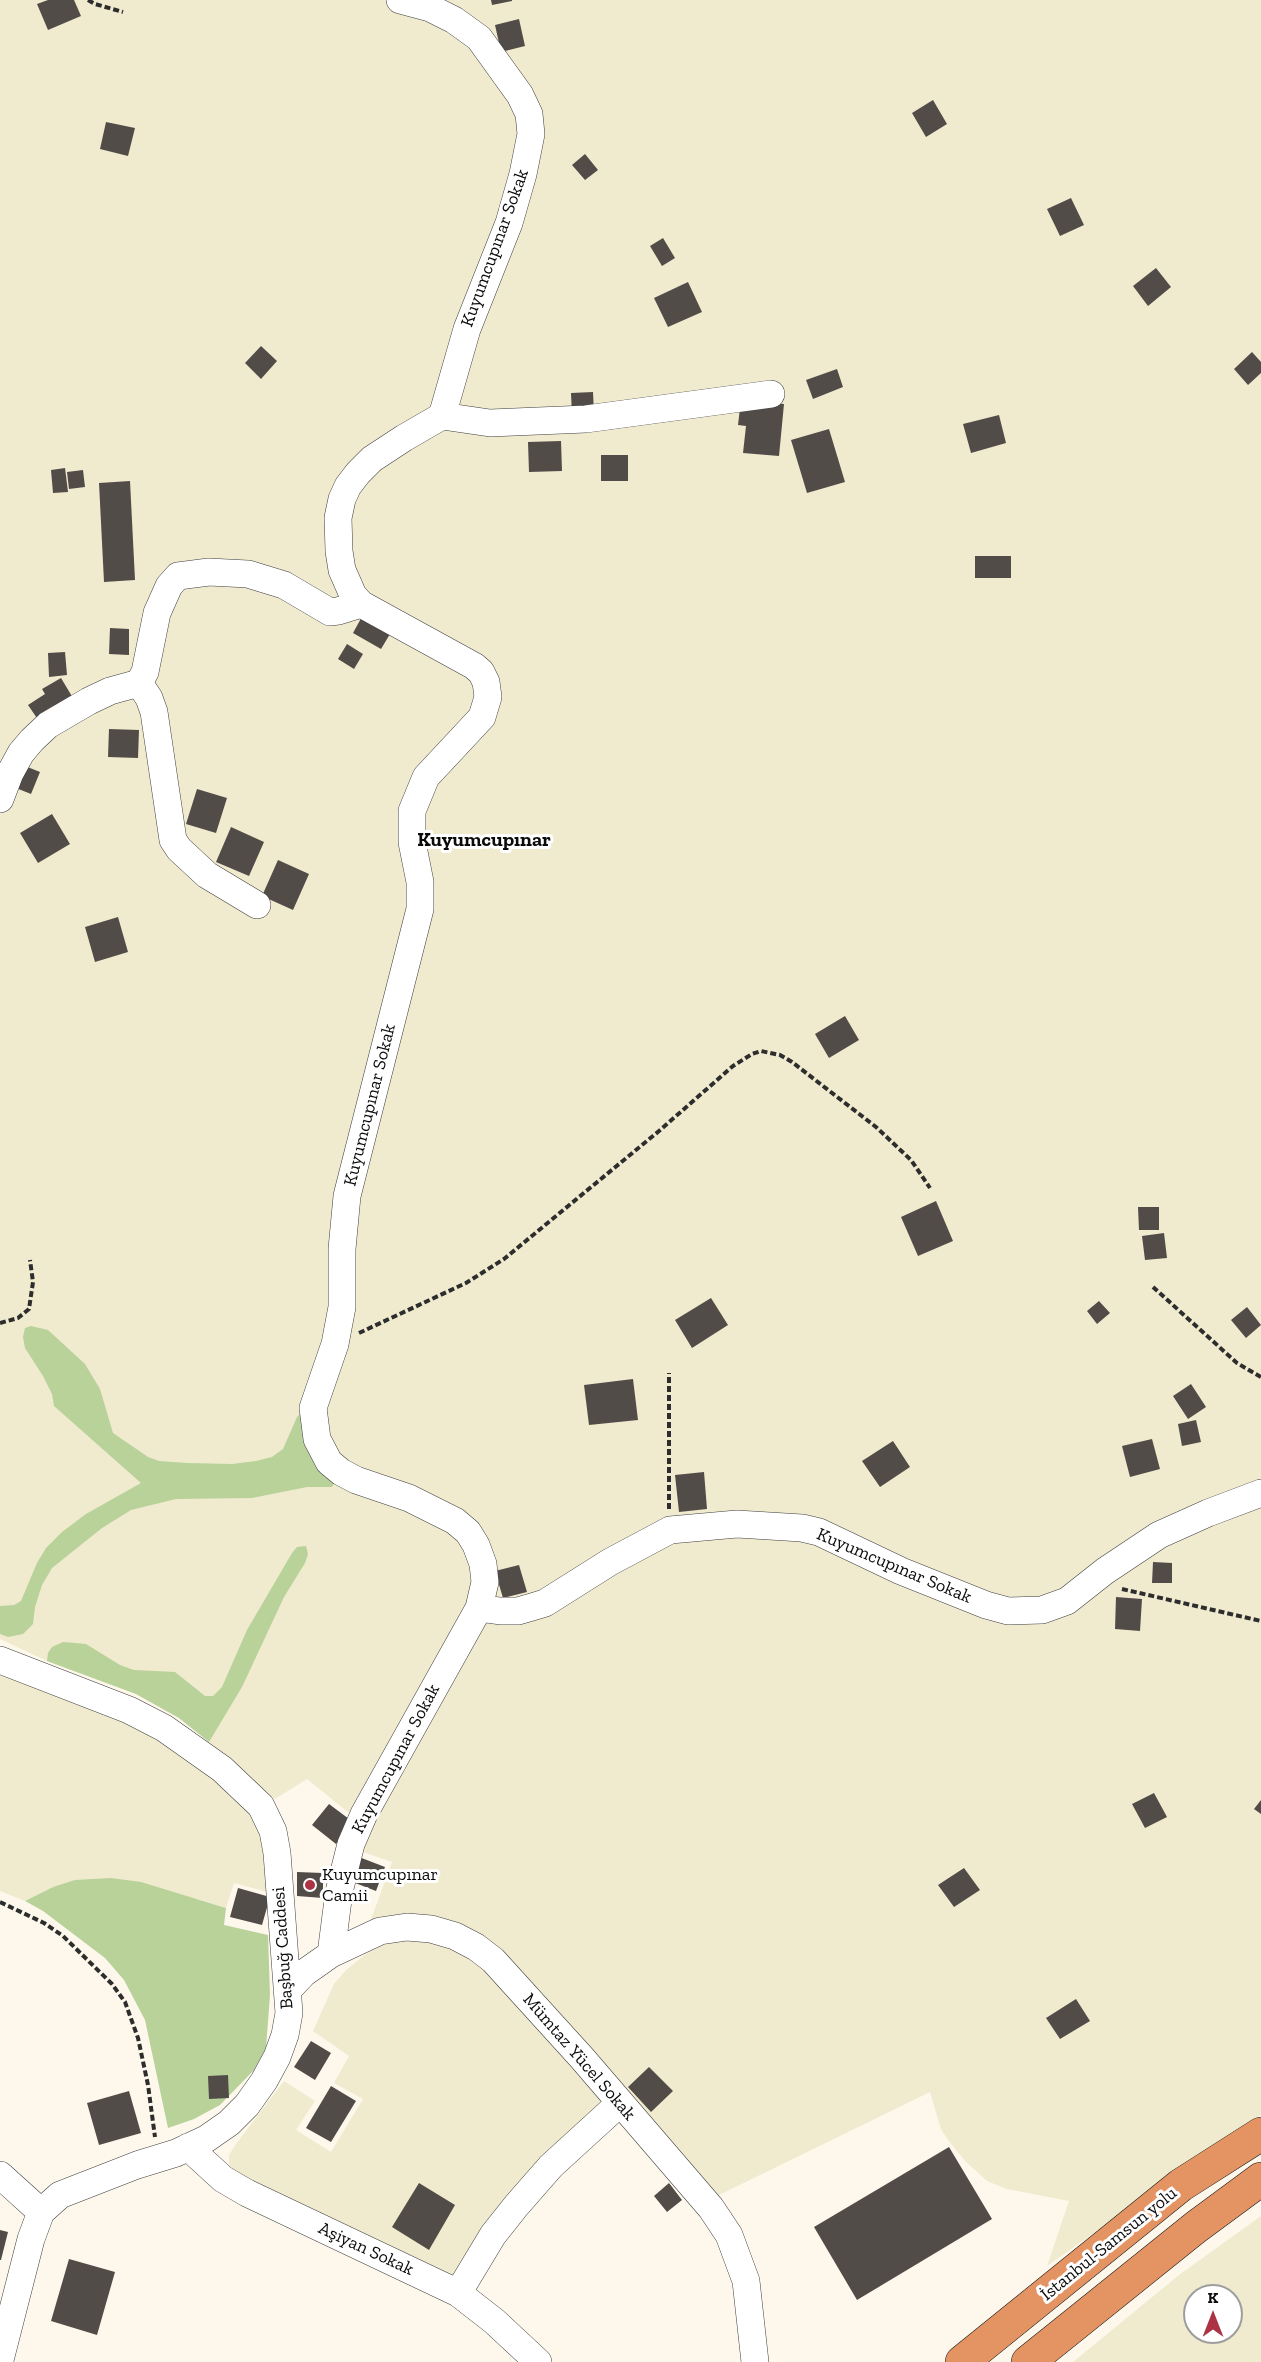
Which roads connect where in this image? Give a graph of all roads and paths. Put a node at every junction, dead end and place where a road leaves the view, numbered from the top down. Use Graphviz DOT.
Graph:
graph roads {
  1 [pos="88,0"];
  2 [pos="400,0"];
  3 [pos="123,12"];
  4 [pos="771,394"];
  5 [pos="442,416"];
  6 [pos="361,604"];
  7 [pos="138,683"];
  8 [pos="0,799"];
  9 [pos="257,906"];
  10 [pos="930,1188"];
  11 [pos="30,1260"];
  12 [pos="1153,1287"];
  13 [pos="0,1323"];
  14 [pos="335,1344"];
  15 [pos="669,1372"];
  16 [pos="1261,1377"];
  17 [pos="1261,1493"];
  18 [pos="669,1531"];
  19 [pos="1118,1588"];
  20 [pos="479,1608"];
  21 [pos="1261,1621"];
  22 [pos="0,1660"];
  23 [pos="0,1902"];
  24 [pos="331,1954"];
  25 [pos="287,1990"];
  26 [pos="620,2103"];
  27 [pos="1261,2134"];
  28 [pos="188,2147"];
  29 [pos="158,2158"];
  30 [pos="1261,2179"];
  31 [pos="7,2189"];
  32 [pos="41,2212"];
  33 [pos="458,2294"];
  34 [pos="0,2360"];
  35 [pos="538,2362"];
  36 [pos="755,2362"];
  37 [pos="962,2362"];
  38 [pos="1028,2362"];
  1 -- 3 [label="path"];
  2 -- 5 [label="street, Kuyumcupınar Sokak"];
  4 -- 5 [label="street"];
  5 -- 6 [label="street, Kuyumcupınar Sokak"];
  6 -- 7 [label="street"];
  6 -- 14 [label="street, Kuyumcupınar Sokak"];
  7 -- 8 [label="street"];
  7 -- 9 [label="street"];
  10 -- 14 [label="path"];
  11 -- 13 [label="path"];
  12 -- 16 [label="path"];
  14 -- 20 [label="street, Kuyumcupınar Sokak"];
  15 -- 18 [label="path"];
  17 -- 18 [label="street, Kuyumcupınar Sokak"];
  18 -- 20 [label="street, Kuyumcupınar Sokak"];
  19 -- 21 [label="path"];
  20 -- 24 [label="street, Kuyumcupınar Sokak"];
  22 -- 25 [label="street, Başbuğ Caddesi"];
  23 -- 29 [label="path"];
  24 -- 25 [label="street, Mümtaz Yücel Sokak"];
  24 -- 26 [label="street, Mümtaz Yücel Sokak"];
  25 -- 28 [label="street, Başbuğ Caddesi"];
  26 -- 33 [label="street"];
  26 -- 36 [label="street, Mümtaz Yücel Sokak"];
  27 -- 37 [label="highway, İstanbul-Samsun yolu"];
  28 -- 29 [label="street, Başbuğ Caddesi"];
  28 -- 33 [label="street, Aşiyan Sokak"];
  29 -- 32 [label="street, Başbuğ Caddesi"];
  30 -- 38 [label="highway"];
  31 -- 32 [label="street"];
  32 -- 34 [label="street"];
  33 -- 35 [label="street, Aşiyan Sokak"];
}
